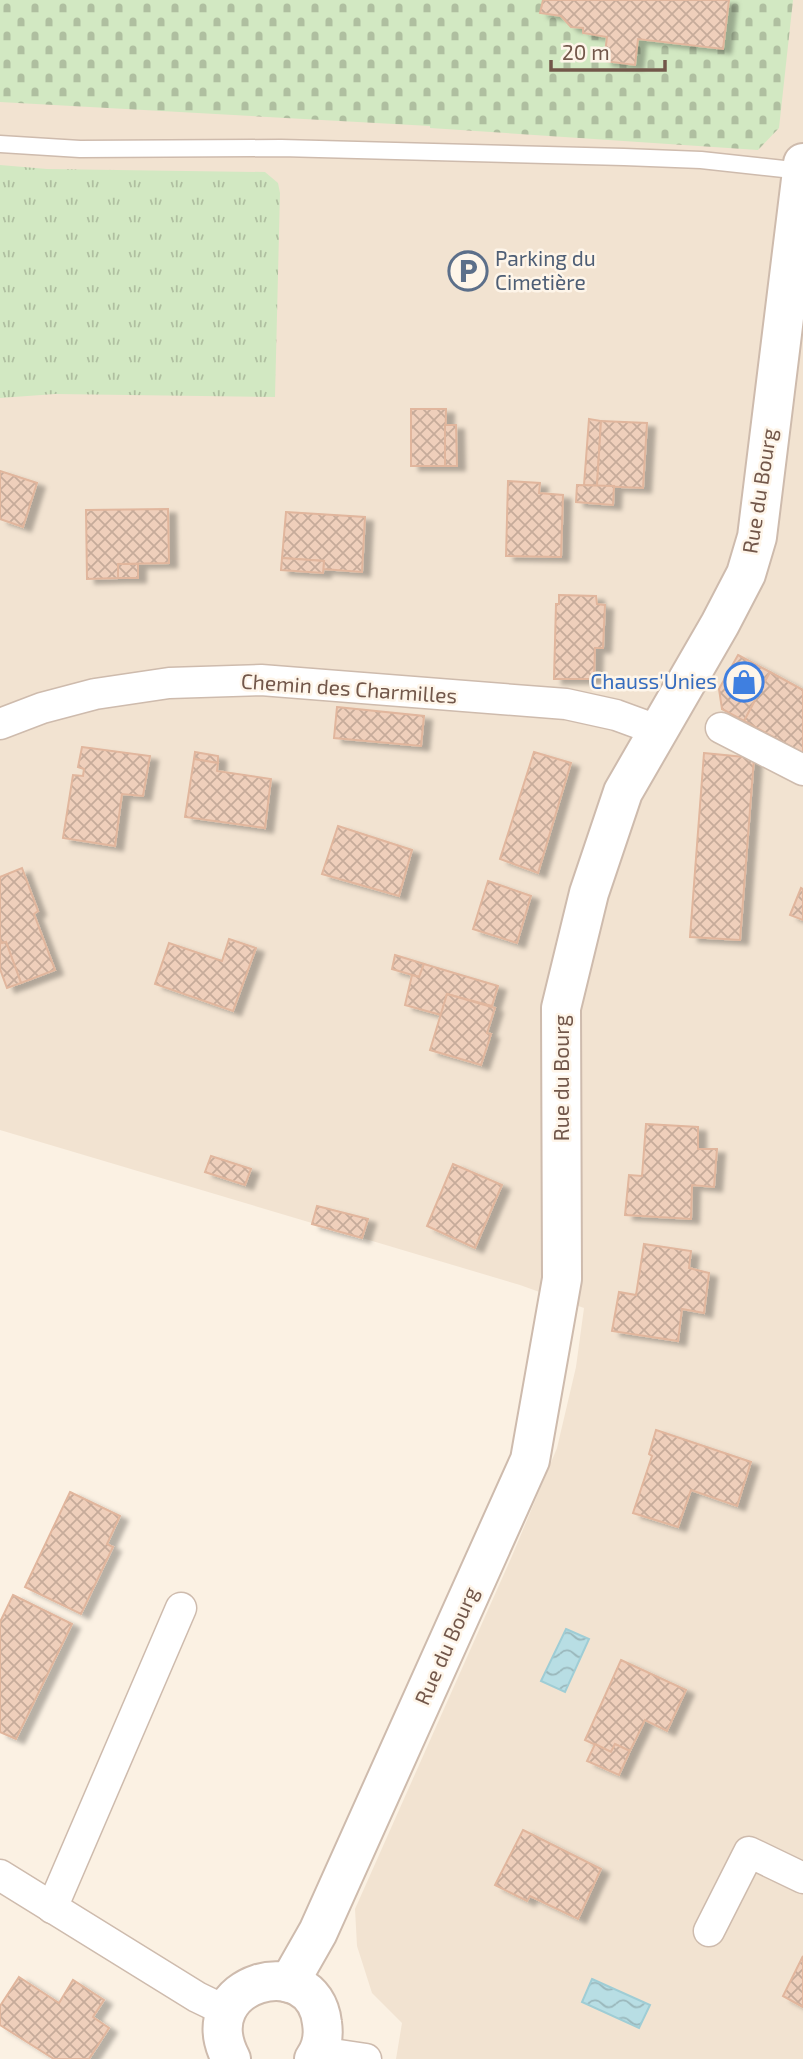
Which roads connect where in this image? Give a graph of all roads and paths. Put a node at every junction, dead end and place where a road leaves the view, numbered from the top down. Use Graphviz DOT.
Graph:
graph roads {
  1 [pos="0,144"];
  2 [pos="803,167"];
  3 [pos="799,226"];
  4 [pos="0,724"];
  5 [pos="720,728"];
  6 [pos="657,730"];
  7 [pos="803,770"];
  8 [pos="181,1608"];
  9 [pos="0,1875"];
  10 [pos="803,1878"];
  11 [pos="52,1908"];
  12 [pos="709,1931"];
  13 [pos="289,1983"];
  14 [pos="226,2044"];
  15 [pos="316,2056"];
  16 [pos="366,2059"];
  1 -- 2 [label="lane"];
  2 -- 3 [label="street, Rue du Bourg"];
  3 -- 6 [label="street, Rue du Bourg"];
  4 -- 6 [label="street, Chemin des Charmilles"];
  5 -- 7 [label="street"];
  6 -- 13 [label="street, Rue du Bourg"];
  8 -- 11 [label="street"];
  9 -- 11 [label="street"];
  10 -- 12 [label="street"];
  11 -- 14 [label="street"];
  13 -- 14 [label="street"];
  13 -- 15 [label="street"];
  15 -- 16 [label="street"];
}
